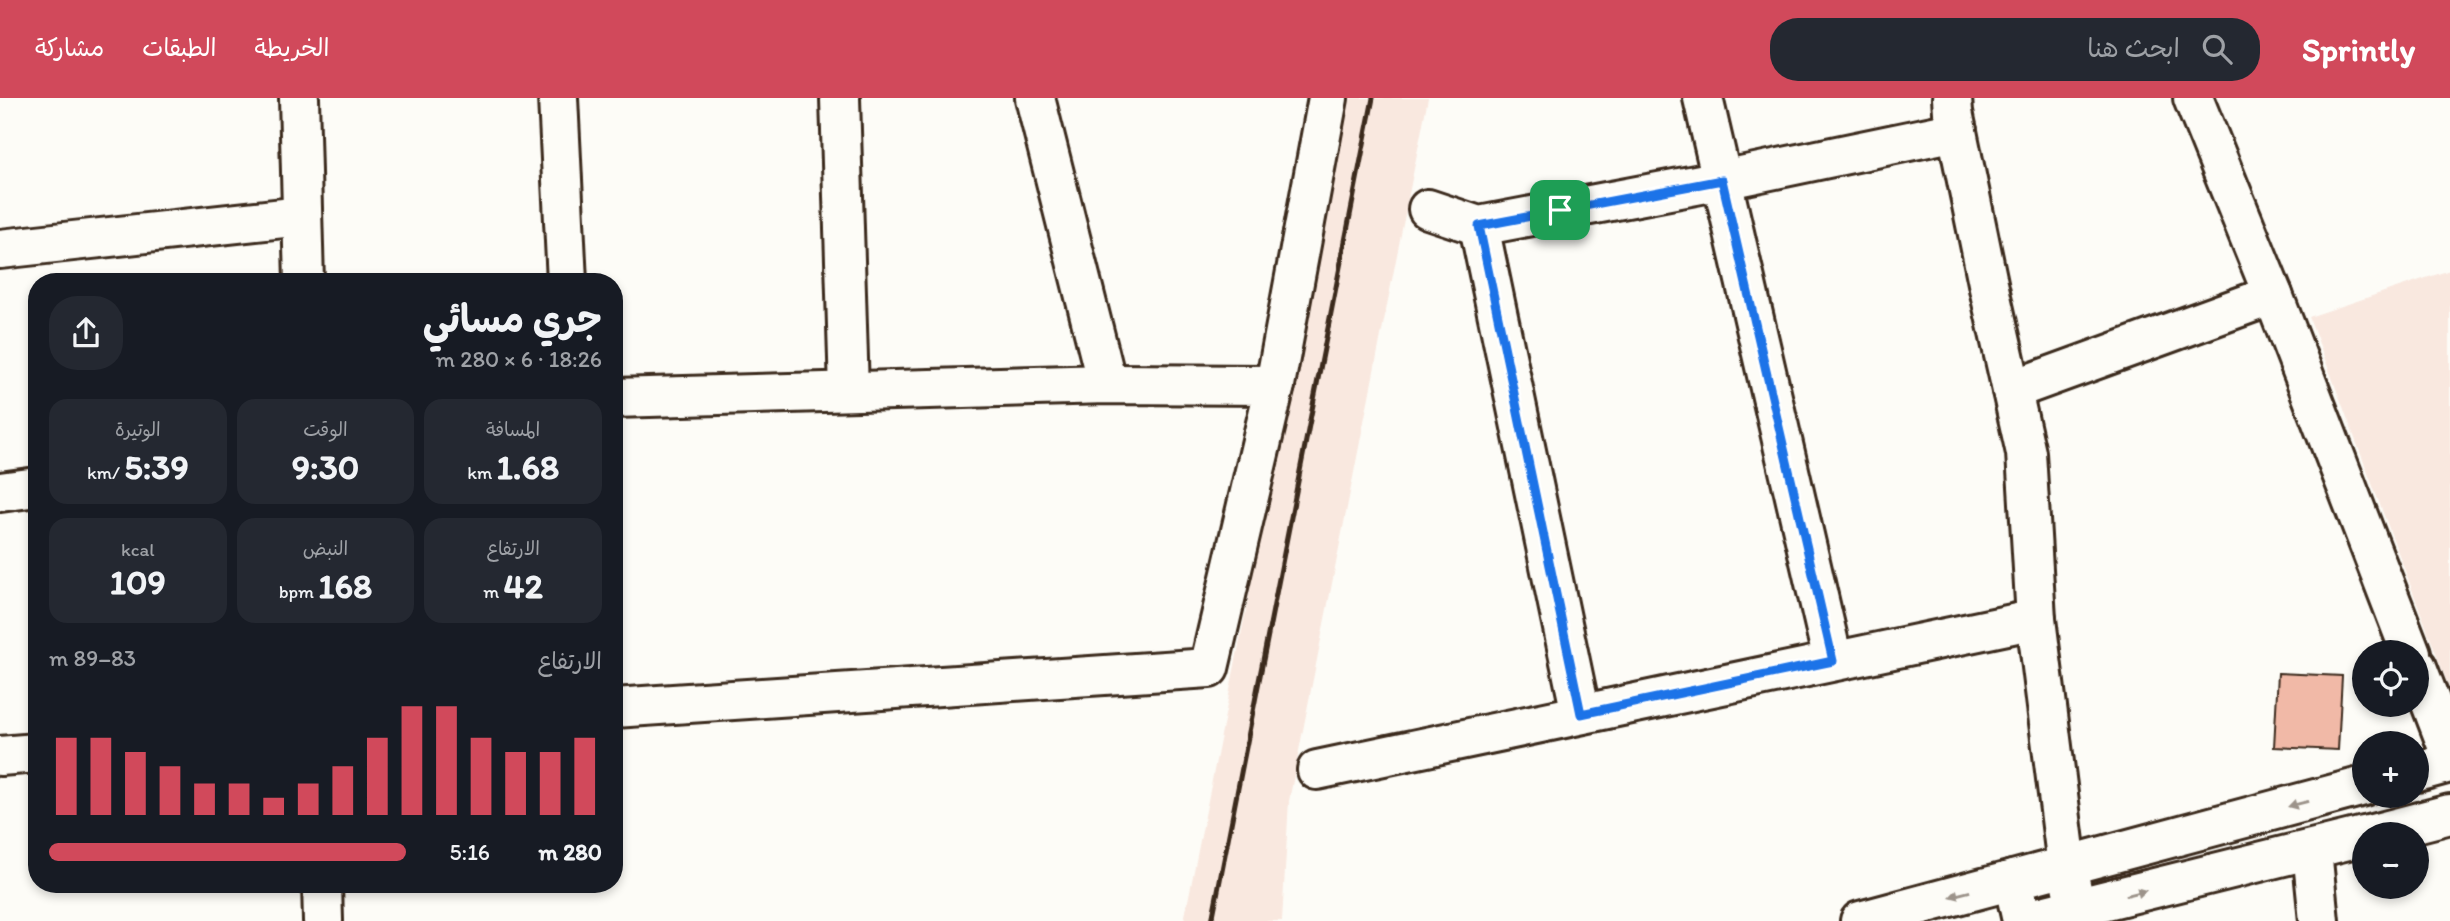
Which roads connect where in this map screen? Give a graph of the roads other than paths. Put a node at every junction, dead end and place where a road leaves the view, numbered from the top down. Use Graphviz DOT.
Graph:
graph roads {
  1 [pos="299,98"];
  2 [pos="558,98"];
  3 [pos="839,98"];
  4 [pos="1035,98"];
  5 [pos="1328,98"];
  6 [pos="1703,98"];
  7 [pos="2193,98"];
  8 [pos="1955,114"];
  9 [pos="1722,180"];
  10 [pos="1428,209"];
  11 [pos="302,216"];
  12 [pos="1479,226"];
  13 [pos="0,249"];
  14 [pos="304,273"];
  15 [pos="567,273"];
  16 [pos="2273,295"];
  17 [pos="1107,384"];
  18 [pos="1275,385"];
  19 [pos="2012,390"];
  20 [pos="849,391"];
  21 [pos="623,398"];
  22 [pos="28,488"];
  23 [pos="0,492"];
  24 [pos="2036,619"];
  25 [pos="2406,640"];
  26 [pos="1833,661"];
  27 [pos="2429,698"];
  28 [pos="623,707"];
  29 [pos="1581,714"];
  30 [pos="2450,752"];
  31 [pos="28,754"];
  32 [pos="0,756"];
  33 [pos="2450,763"];
  34 [pos="2429,769"];
  35 [pos="1317,770"];
  36 [pos="2352,789"];
  37 [pos="2450,814"];
  38 [pos="2418,822"];
  39 [pos="2352,839"];
  40 [pos="2312,850"];
  41 [pos="2067,866"];
  42 [pos="2014,880"];
  43 [pos="322,893"];
  44 [pos="2076,908"];
  45 [pos="323,921"];
  46 [pos="1860,921"];
  47 [pos="2022,921"];
  48 [pos="2319,921"];
  1 -- 11 [label="street"];
  2 -- 15 [label="street"];
  3 -- 20 [label="street"];
  4 -- 17 [label="street"];
  5 -- 18 [label="street"];
  6 -- 9 [label="street"];
  7 -- 16 [label="street"];
  8 -- 9 [label="street"];
  8 -- 19 [label="street"];
  9 -- 12 [label="street"];
  9 -- 26 [label="street"];
  10 -- 12 [label="street"];
  11 -- 13 [label="street"];
  11 -- 14 [label="street"];
  12 -- 29 [label="street"];
  16 -- 19 [label="street"];
  16 -- 25 [label="street"];
  17 -- 18 [label="street"];
  17 -- 20 [label="street"];
  18 -- 28 [label="street"];
  19 -- 24 [label="street"];
  20 -- 21 [label="street"];
  22 -- 23 [label="street"];
  24 -- 26 [label="street"];
  24 -- 41 [label="street"];
  26 -- 29 [label="street"];
  27 -- 30 [label="street"];
  29 -- 35 [label="street"];
  31 -- 32 [label="street"];
  33 -- 34 [label="street"];
  36 -- 41 [label="street, one-way"];
  37 -- 38 [label="street"];
  39 -- 40 [label="street"];
  44 -- 40 [label="street, one-way"];
  40 -- 48 [label="street"];
  41 -- 42 [label="street"];
  41 -- 44 [label="street"];
  42 -- 46 [label="street, one-way"];
  42 -- 47 [label="street"];
  43 -- 45 [label="street"];
  44 -- 47 [label="street"];
}
